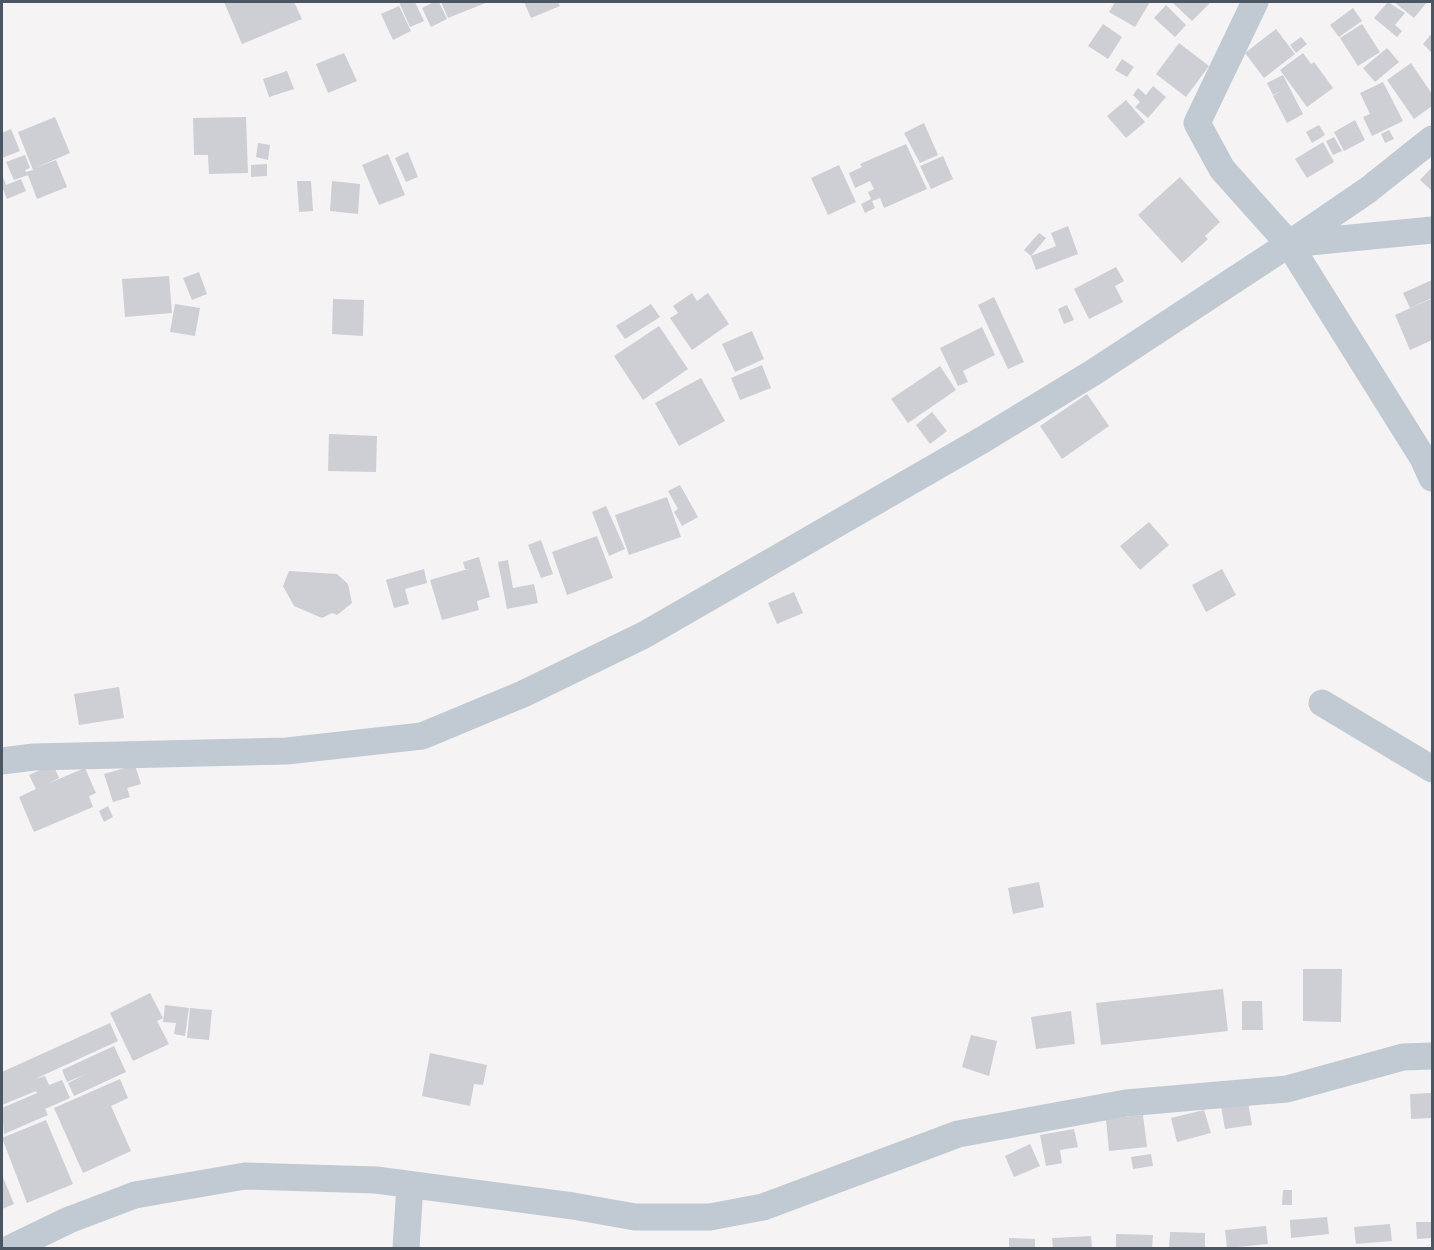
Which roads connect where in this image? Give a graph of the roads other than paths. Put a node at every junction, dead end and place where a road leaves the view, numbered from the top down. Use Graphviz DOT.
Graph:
graph roads {
  1 [pos="1256,2"];
  2 [pos="1432,139"];
  3 [pos="1432,230"];
  4 [pos="1289,244"];
  5 [pos="1432,478"];
  6 [pos="1322,704"];
  7 [pos="2,761"];
  8 [pos="1432,769"];
  9 [pos="1432,1056"];
  10 [pos="410,1185"];
  11 [pos="11,1248"];
  12 [pos="406,1248"];
  1 -- 4 [label="street"];
  2 -- 4 [label="street"];
  3 -- 4 [label="street"];
  4 -- 5 [label="street"];
  4 -- 7 [label="street"];
  6 -- 8 [label="street"];
  9 -- 10 [label="street"];
  10 -- 11 [label="street"];
  10 -- 12 [label="street"];
}
